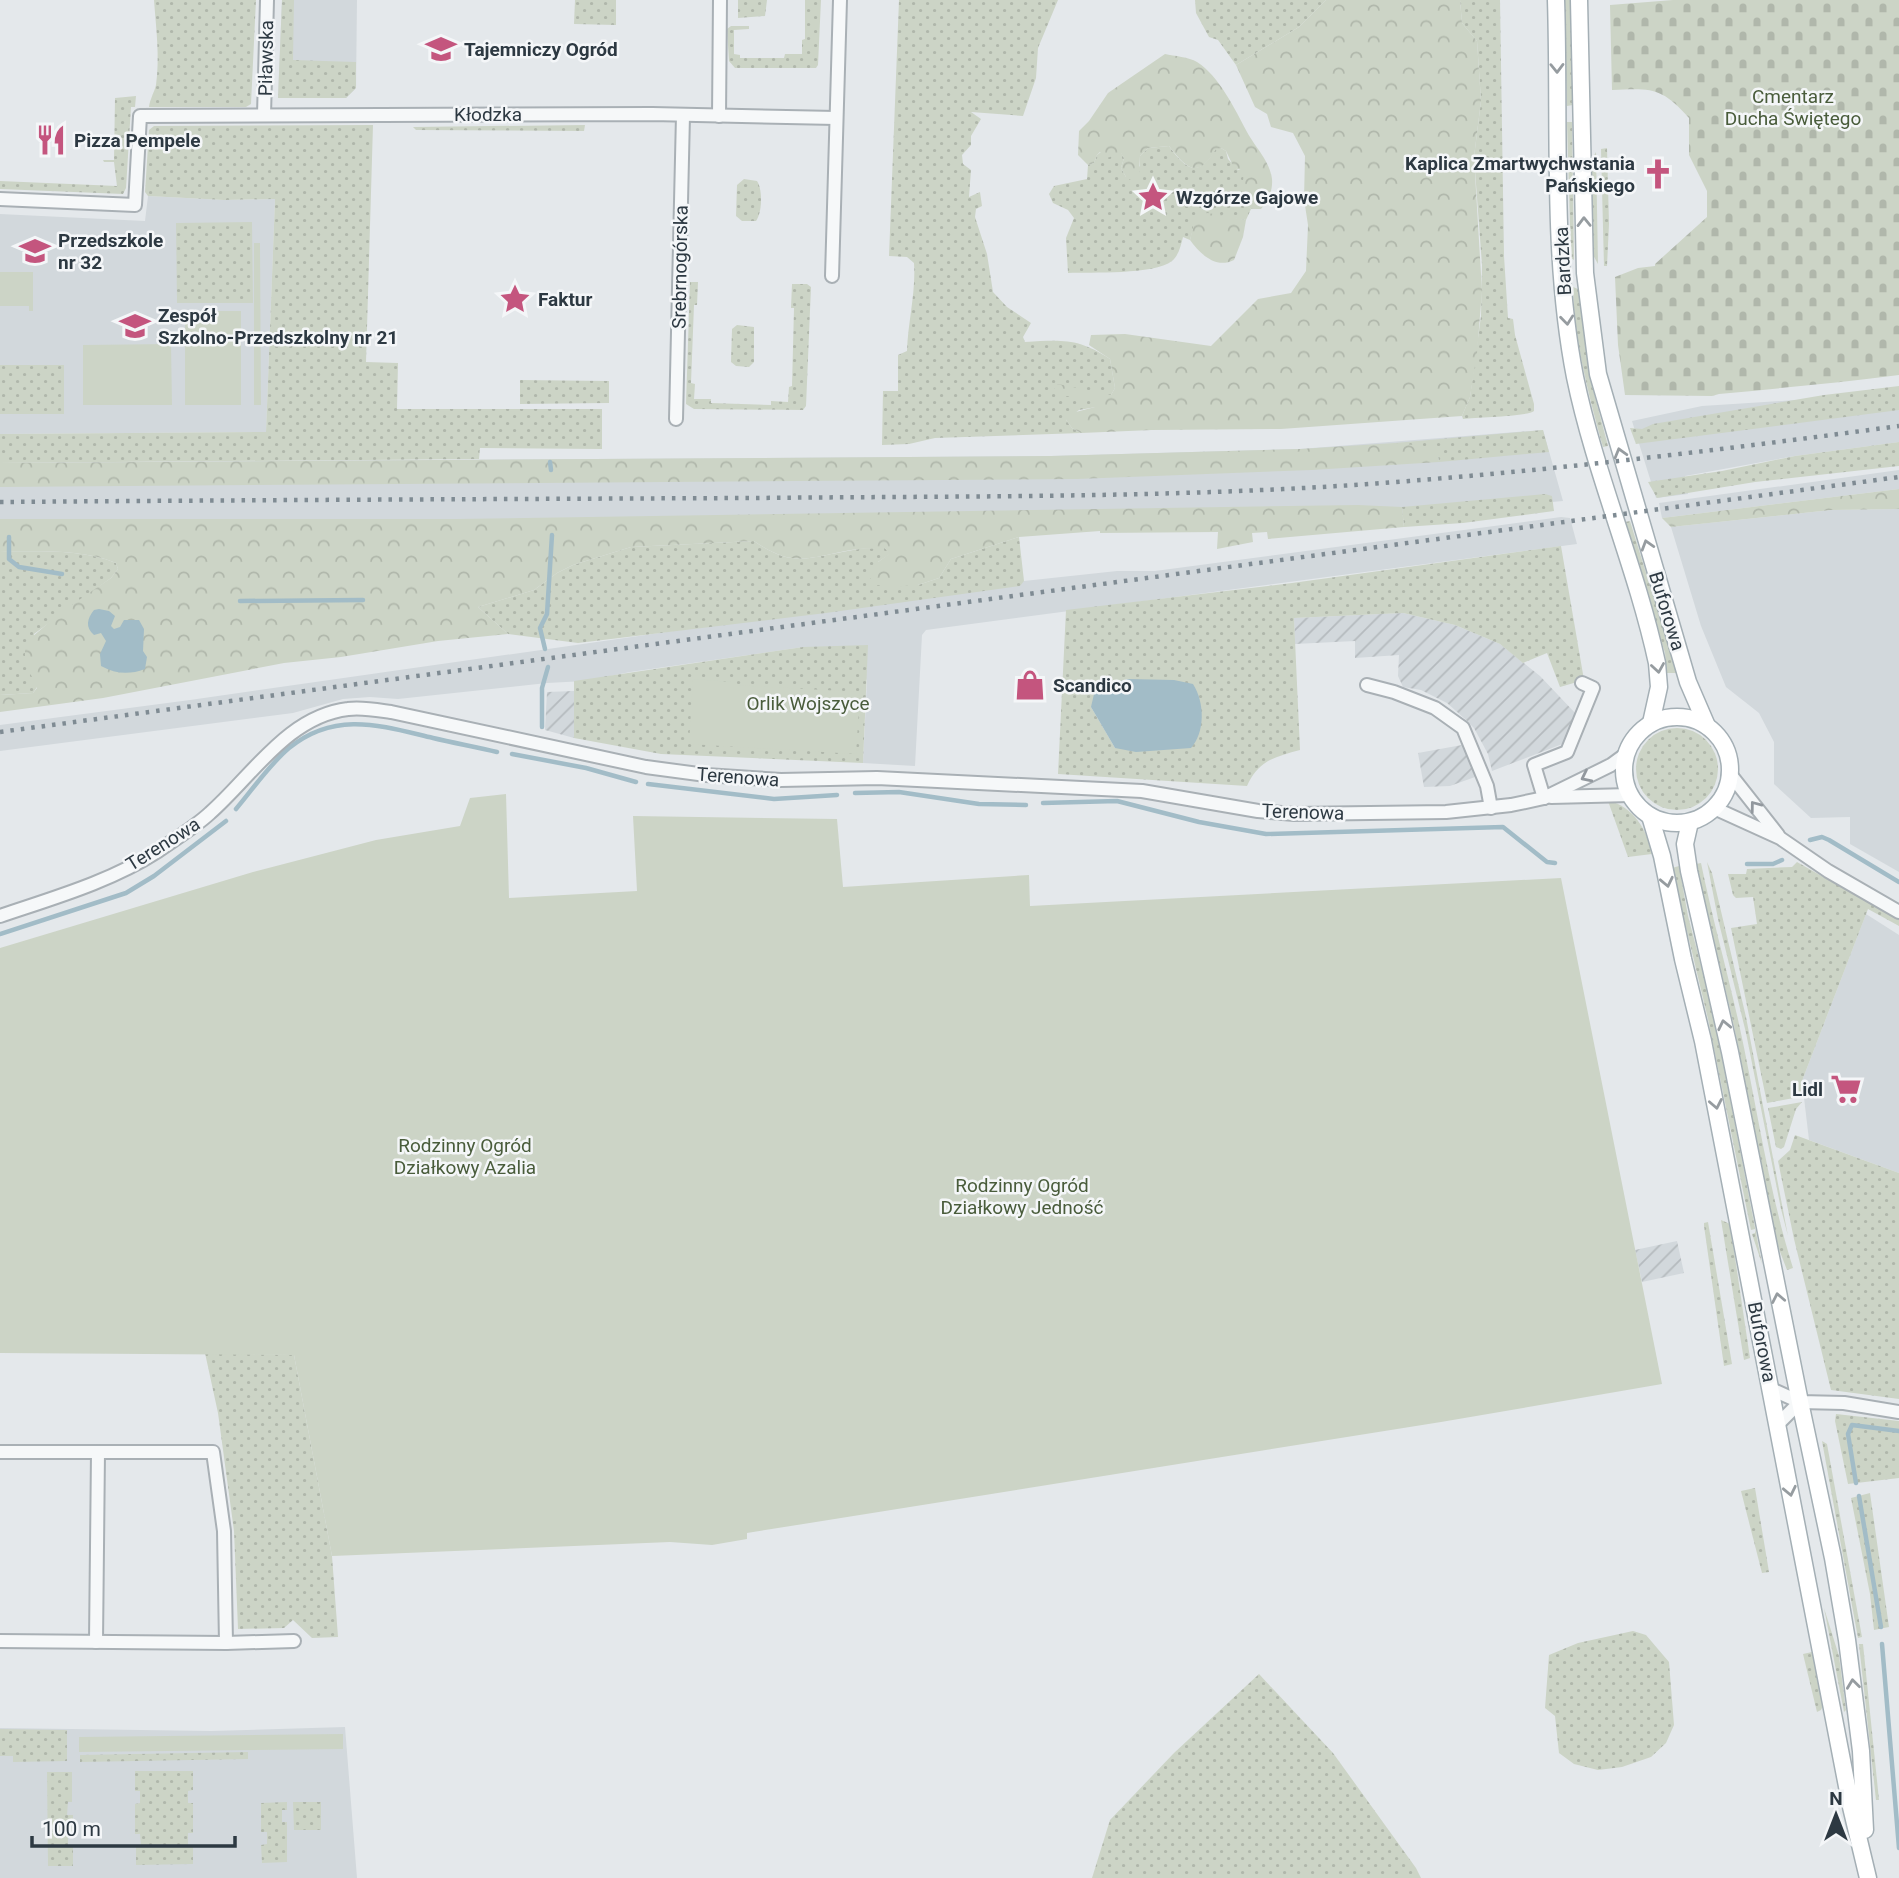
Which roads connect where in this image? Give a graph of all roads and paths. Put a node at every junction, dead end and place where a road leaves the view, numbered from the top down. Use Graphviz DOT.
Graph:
graph roads {
  1 [pos="267,0"];
  2 [pos="720,0"];
  3 [pos="839,0"];
  4 [pos="1556,0"];
  5 [pos="1579,0"];
  6 [pos="264,115"];
  7 [pos="683,115"];
  8 [pos="719,116"];
  9 [pos="836,118"];
  10 [pos="0,199"];
  11 [pos="832,276"];
  12 [pos="677,419"];
  13 [pos="1632,495"];
  14 [pos="1614,515"];
  15 [pos="1582,683"];
  16 [pos="1367,685"];
  17 [pos="1651,723"];
  18 [pos="1707,726"];
  19 [pos="1626,754"];
  20 [pos="1730,774"];
  21 [pos="1630,795"];
  22 [pos="1544,798"];
  23 [pos="1491,808"];
  24 [pos="1714,808"];
  25 [pos="1650,816"];
  26 [pos="1690,821"];
  27 [pos="1780,838"];
  28 [pos="1899,912"];
  29 [pos="0,916"];
  30 [pos="1771,1389"];
  31 [pos="1800,1402"];
  32 [pos="1899,1412"];
  33 [pos="1778,1424"];
  34 [pos="0,1452"];
  35 [pos="97,1452"];
  36 [pos="0,1641"];
  37 [pos="293,1641"];
  38 [pos="96,1642"];
  39 [pos="226,1643"];
  40 [pos="1867,1874"];
  1 -- 6 [label="street, Piławska"];
  2 -- 8 [label="street"];
  3 -- 9 [label="street"];
  4 -- 14 [label="main road, Bardzka, one-way"];
  13 -- 5 [label="main road, Bardzka, one-way"];
  6 -- 7 [label="street, Kłodzka"];
  6 -- 10 [label="street, Kłodzka"];
  7 -- 8 [label="street, Kłodzka"];
  7 -- 12 [label="street, Srebrnogórska"];
  8 -- 9 [label="street, Kłodzka"];
  9 -- 11 [label="street"];
  18 -- 13 [label="main road, Buforowa, one-way"];
  14 -- 17 [label="main road, Buforowa, one-way"];
  15 -- 22 [label="street"];
  16 -- 23 [label="street"];
  17 -- 18 [label="main road"];
  17 -- 19 [label="main road"];
  18 -- 20 [label="main road"];
  19 -- 21 [label="main road"];
  19 -- 22 [label="street, Terenowa, one-way"];
  20 -- 24 [label="main road"];
  27 -- 20 [label="street, one-way"];
  21 -- 22 [label="street, Terenowa"];
  21 -- 25 [label="main road"];
  22 -- 23 [label="street, Terenowa"];
  23 -- 29 [label="street, Terenowa"];
  24 -- 26 [label="main road"];
  24 -- 27 [label="street"];
  25 -- 26 [label="main road"];
  25 -- 30 [label="main road, Buforowa, one-way"];
  31 -- 26 [label="main road, Buforowa, one-way"];
  27 -- 28 [label="street"];
  30 -- 31 [label="street"];
  30 -- 33 [label="main road, Buforowa"];
  31 -- 32 [label="street"];
  31 -- 33 [label="street"];
  40 -- 31 [label="main road, Buforowa, one-way"];
  33 -- 40 [label="main road, Buforowa, one-way"];
  34 -- 35 [label="street"];
  35 -- 38 [label="street"];
  35 -- 39 [label="street"];
  36 -- 38 [label="street"];
  37 -- 39 [label="street"];
  38 -- 39 [label="street"];
}
